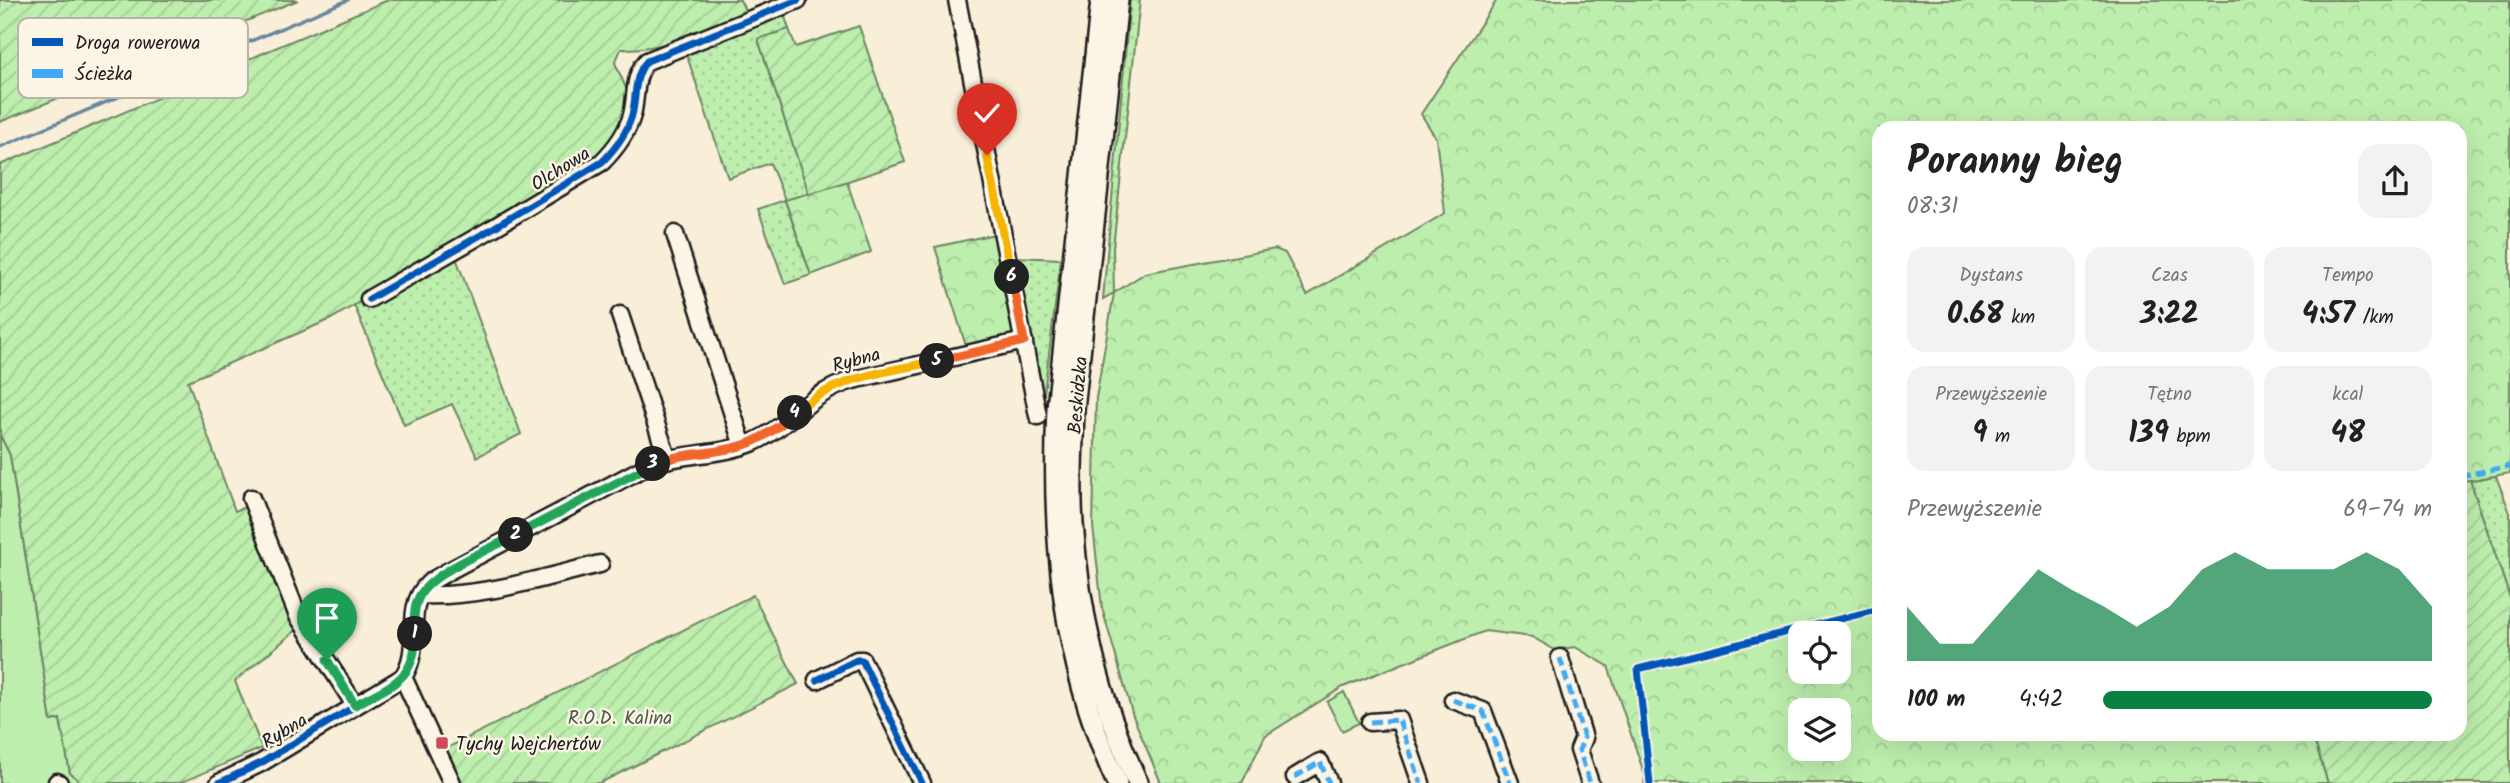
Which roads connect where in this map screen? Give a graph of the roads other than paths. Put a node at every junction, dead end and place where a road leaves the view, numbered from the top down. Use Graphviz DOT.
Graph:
graph roads {
  1 [pos="798,0"];
  2 [pos="957,0"];
  3 [pos="1101,0"];
  4 [pos="1118,0"];
  5 [pos="675,234"];
  6 [pos="369,299"];
  7 [pos="620,315"];
  8 [pos="1024,341"];
  9 [pos="1038,416"];
  10 [pos="743,446"];
  11 [pos="666,459"];
  12 [pos="251,498"];
  13 [pos="600,564"];
  14 [pos="420,595"];
  15 [pos="1560,658"];
  16 [pos="403,677"];
  17 [pos="817,680"];
  18 [pos="1452,700"];
  19 [pos="355,705"];
  20 [pos="1370,722"];
  21 [pos="1295,777"];
  22 [pos="450,779"];
  23 [pos="226,781"];
  24 [pos="433,783"];
  25 [pos="922,783"];
  26 [pos="1117,783"];
  27 [pos="1138,783"];
  28 [pos="1329,783"];
  29 [pos="1421,783"];
  30 [pos="1510,783"];
  31 [pos="1590,783"];
  1 -- 6 [label="street, Olchowa"];
  2 -- 8 [label="street"];
  3 -- 26 [label="main road, Beskidzka"];
  4 -- 27 [label="main road, Beskidzka"];
  5 -- 10 [label="street"];
  7 -- 11 [label="street"];
  8 -- 9 [label="street"];
  8 -- 10 [label="street, Rybna"];
  10 -- 11 [label="street, Rybna"];
  11 -- 14 [label="street, Rybna"];
  12 -- 19 [label="street"];
  13 -- 14 [label="street"];
  14 -- 16 [label="street"];
  15 -- 31 [label="street"];
  16 -- 19 [label="street, Rybna"];
  16 -- 22 [label="street"];
  17 -- 25 [label="street"];
  18 -- 30 [label="street"];
  19 -- 23 [label="street, Rybna"];
  20 -- 29 [label="street"];
  21 -- 28 [label="street"];
  22 -- 24 [label="street"];
}
